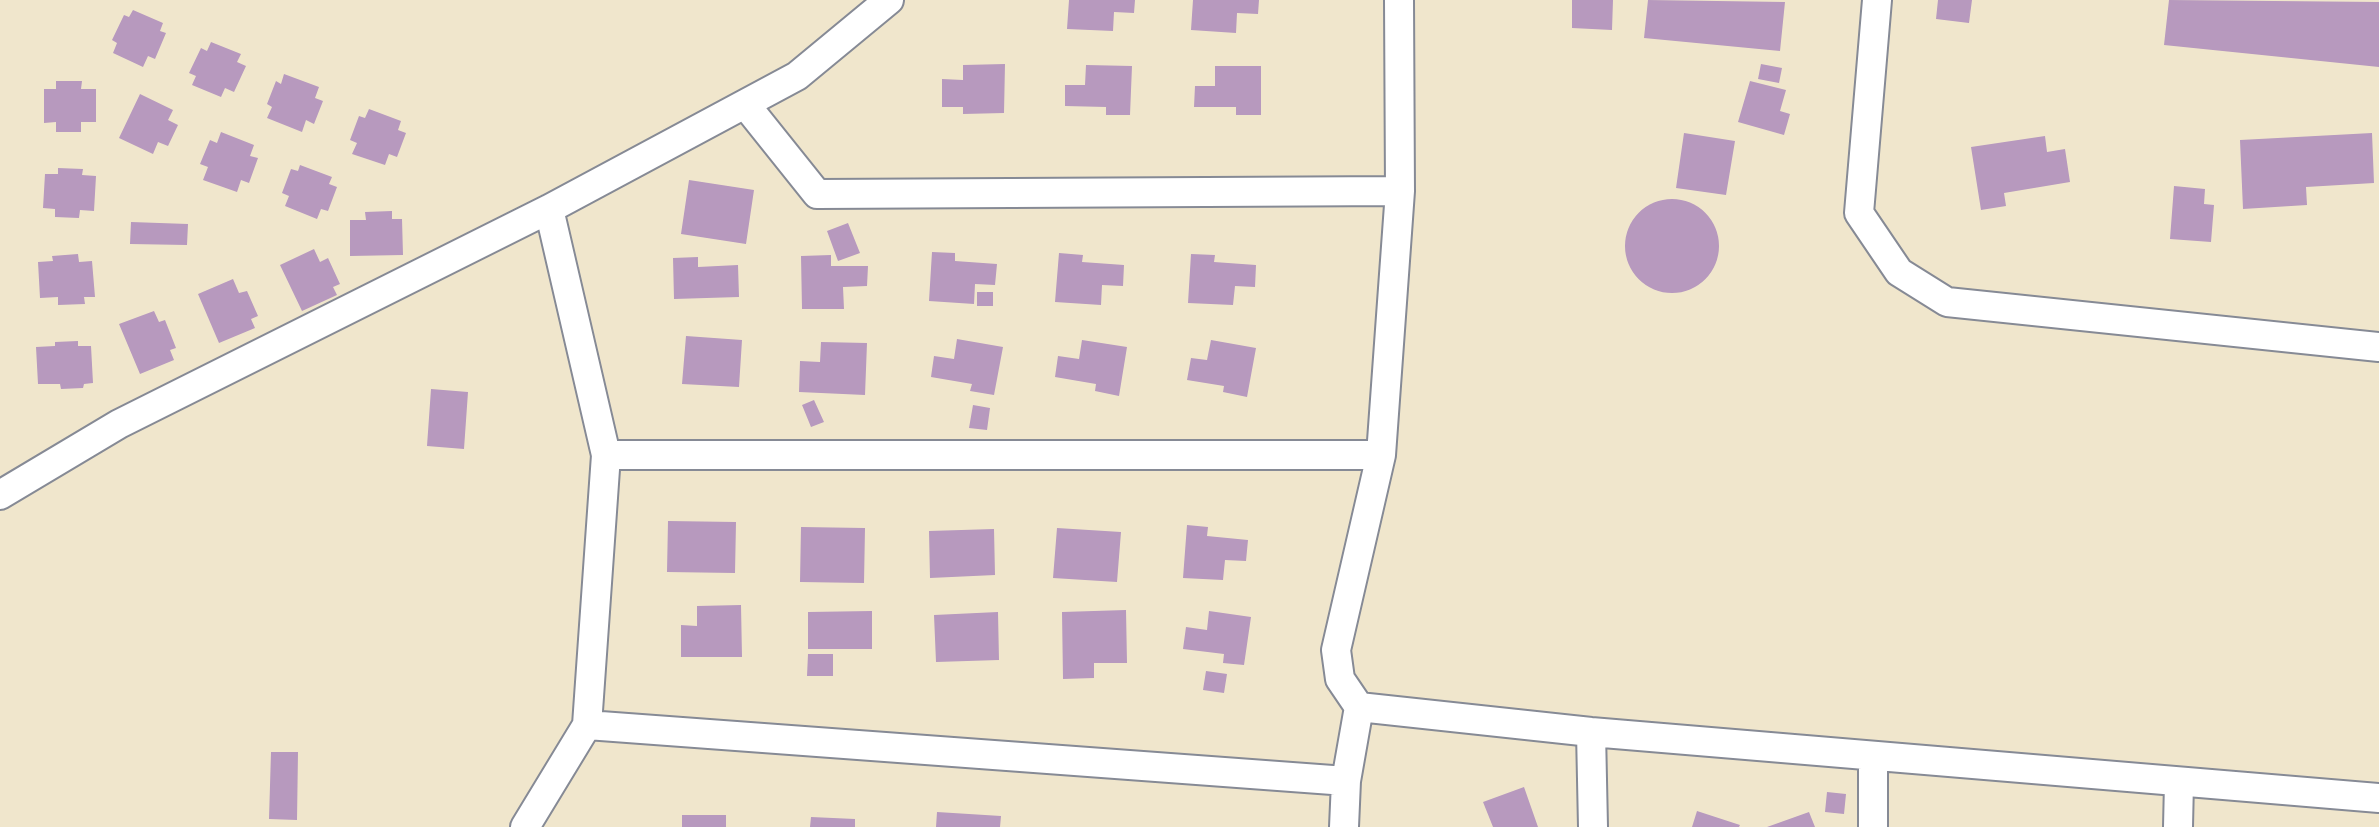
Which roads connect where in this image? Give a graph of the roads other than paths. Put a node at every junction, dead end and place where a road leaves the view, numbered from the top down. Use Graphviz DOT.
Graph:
graph roads {
  1 [pos="889,0"];
  2 [pos="1399,0"];
  3 [pos="1877,0"];
  4 [pos="745,104"];
  5 [pos="1400,191"];
  6 [pos="549,209"];
  7 [pos="2379,347"];
  8 [pos="1380,455"];
  9 [pos="606,456"];
  10 [pos="0,495"];
  11 [pos="1359,706"];
  12 [pos="587,725"];
  13 [pos="1591,732"];
  14 [pos="1873,756"];
  15 [pos="1346,781"];
  16 [pos="2178,782"];
  17 [pos="2379,798"];
  18 [pos="525,827"];
  19 [pos="1344,827"];
  20 [pos="1593,827"];
  21 [pos="1873,827"];
  22 [pos="2178,827"];
  1 -- 4 [label="street"];
  2 -- 5 [label="street"];
  3 -- 7 [label="street"];
  4 -- 5 [label="street"];
  4 -- 6 [label="street"];
  5 -- 8 [label="street"];
  6 -- 9 [label="street"];
  6 -- 10 [label="street"];
  8 -- 9 [label="street"];
  8 -- 11 [label="street"];
  9 -- 12 [label="street"];
  11 -- 13 [label="street"];
  11 -- 15 [label="street"];
  12 -- 15 [label="street"];
  12 -- 18 [label="street"];
  13 -- 14 [label="street"];
  13 -- 20 [label="street"];
  14 -- 16 [label="street"];
  14 -- 21 [label="street"];
  15 -- 19 [label="street"];
  16 -- 17 [label="street"];
  16 -- 22 [label="street"];
}
